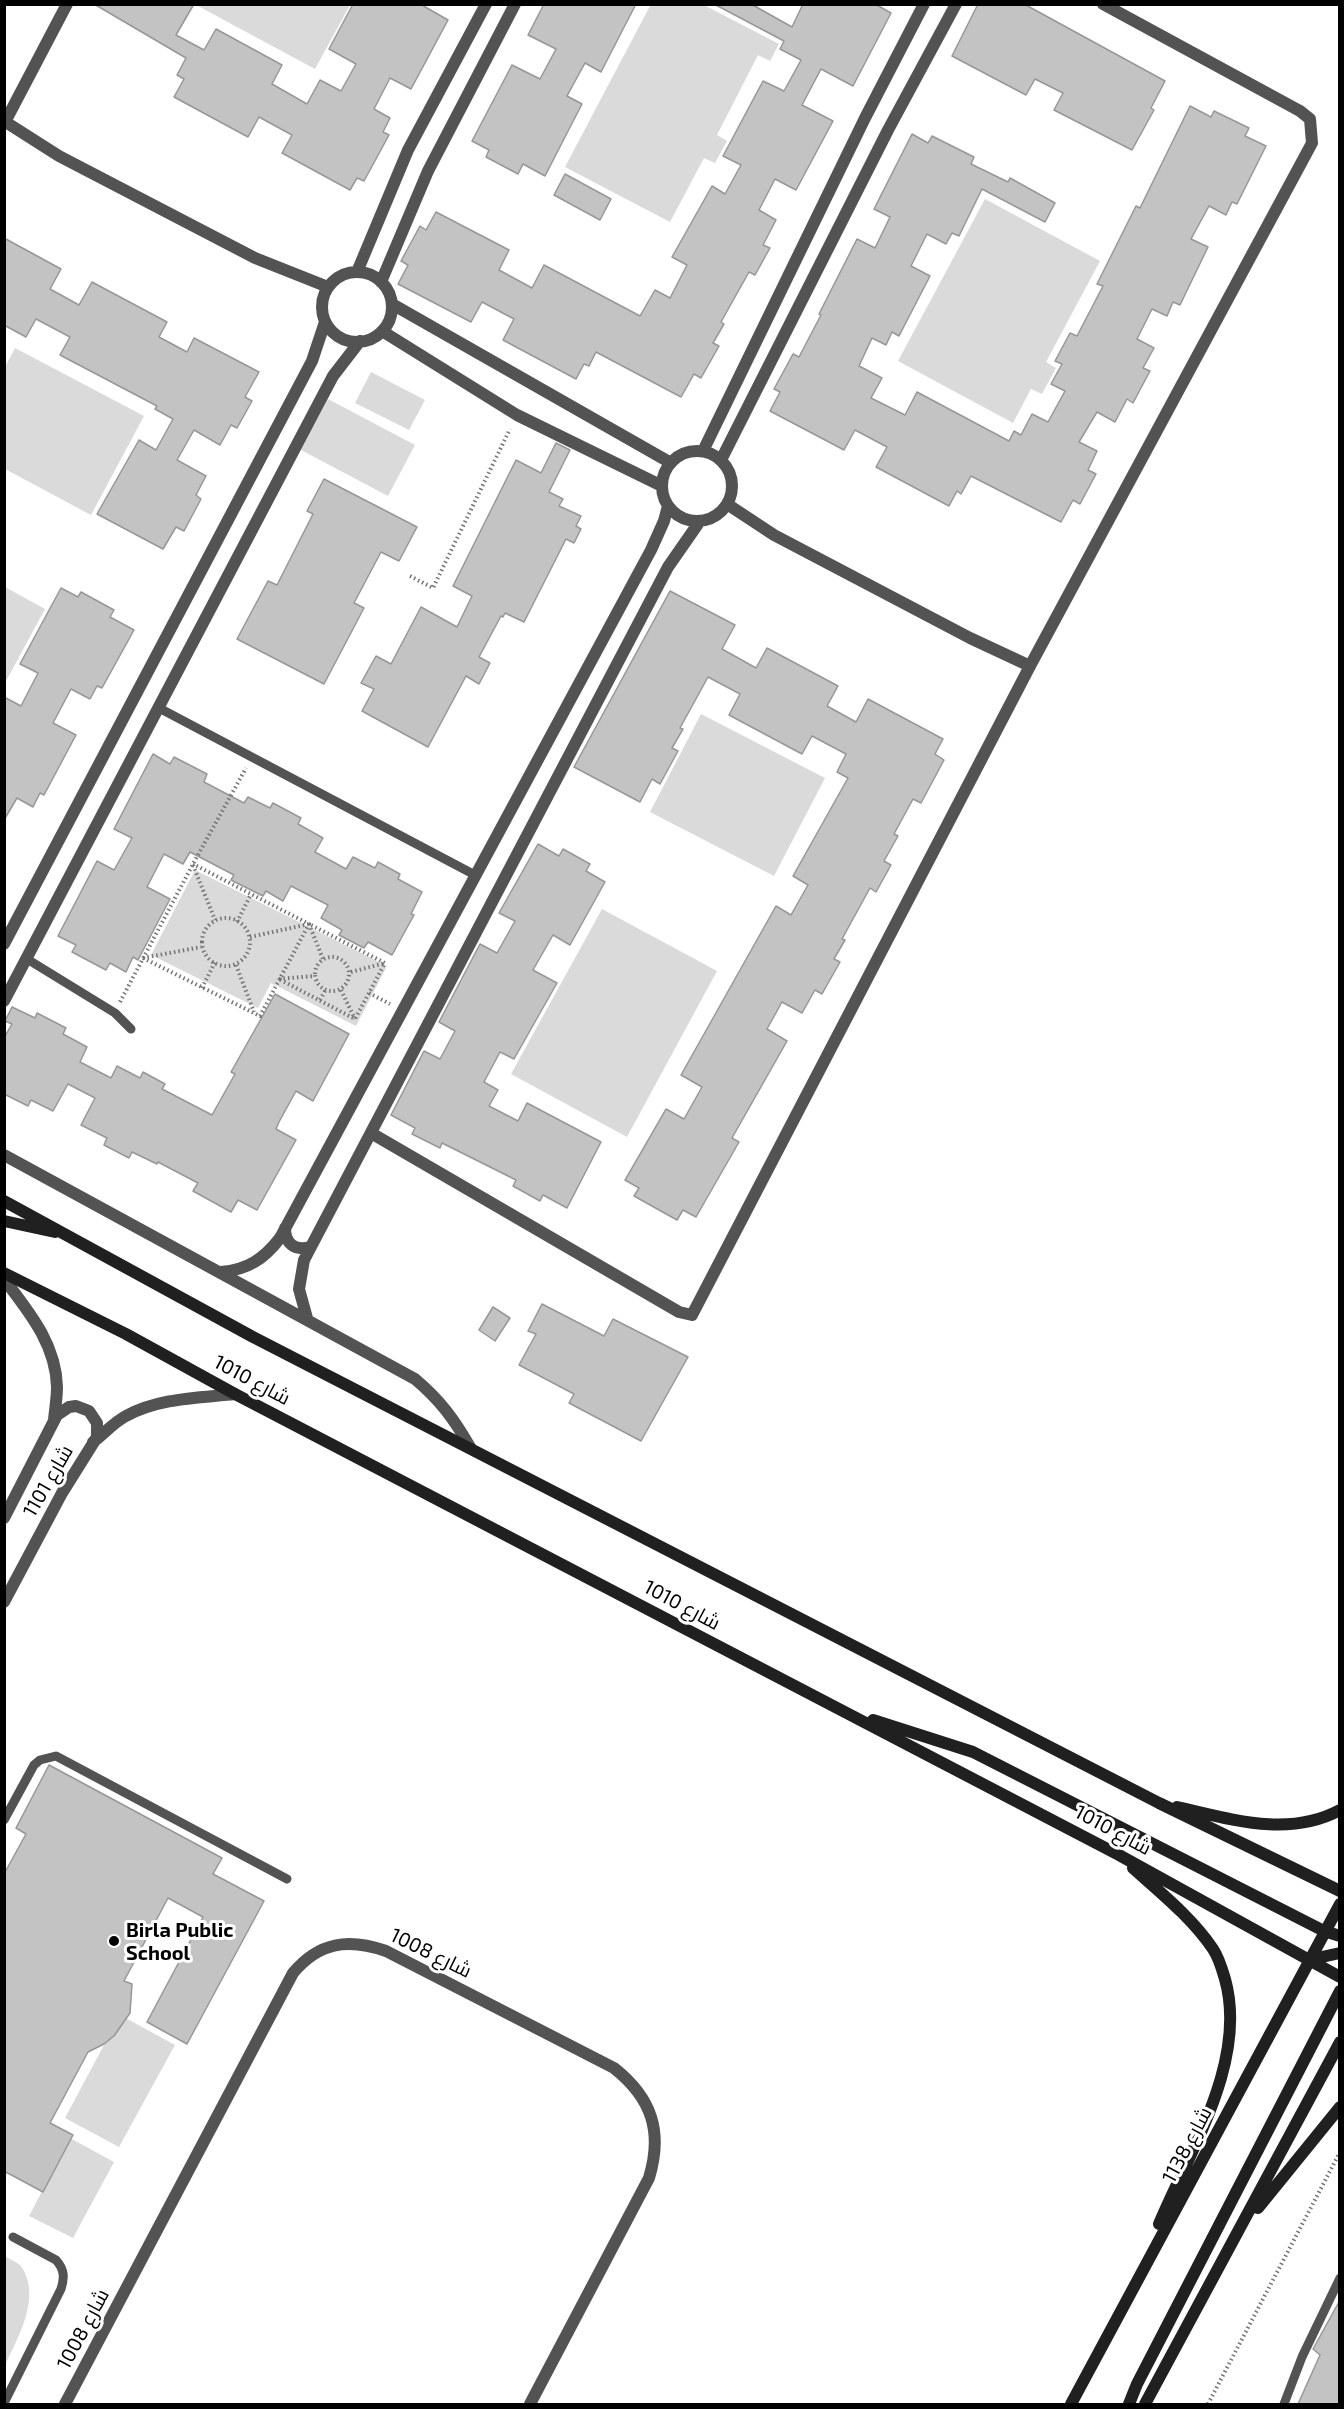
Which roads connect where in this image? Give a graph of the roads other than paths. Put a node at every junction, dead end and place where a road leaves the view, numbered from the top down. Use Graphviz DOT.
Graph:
graph roads {
  1 [pos="67,4"];
  2 [pos="486,4"];
  3 [pos="515,4"];
  4 [pos="924,4"];
  5 [pos="956,4"];
  6 [pos="1103,4"];
  7 [pos="5,122"];
  8 [pos="357,272"];
  9 [pos="381,282"];
  10 [pos="328,287"];
  11 [pos="392,304"];
  12 [pos="325,322"];
  13 [pos="382,331"];
  14 [pos="360,341"];
  15 [pos="703,452"];
  16 [pos="721,460"];
  17 [pos="671,463"];
  18 [pos="662,486"];
  19 [pos="727,504"];
  20 [pos="668,506"];
  21 [pos="700,521"];
  22 [pos="1030,666"];
  23 [pos="159,708"];
  24 [pos="475,875"];
  25 [pos="5,942"];
  26 [pos="27,959"];
  27 [pos="4,1000"];
  28 [pos="131,1029"];
  29 [pos="370,1133"];
  30 [pos="4,1155"];
  31 [pos="4,1202"];
  32 [pos="4,1221"];
  33 [pos="285,1228"];
  34 [pos="62,1233"];
  35 [pos="310,1247"];
  36 [pos="221,1272"];
  37 [pos="4,1273"];
  38 [pos="4,1279"];
  39 [pos="307,1318"];
  40 [pos="235,1394"];
  41 [pos="54,1422"];
  42 [pos="93,1443"];
  43 [pos="470,1447"];
  44 [pos="4,1518"];
  45 [pos="4,1602"];
  46 [pos="843,1711"];
  47 [pos="1159,1803"];
  48 [pos="1340,1810"];
  49 [pos="4,1821"];
  50 [pos="1119,1855"];
  51 [pos="287,1879"];
  52 [pos="1340,1891"];
  53 [pos="1340,1904"];
  54 [pos="1324,1931"];
  55 [pos="1340,1936"];
  56 [pos="1340,1953"];
  57 [pos="1308,1960"];
  58 [pos="1340,1977"];
  59 [pos="1340,1991"];
  60 [pos="1340,2042"];
  61 [pos="1340,2107"];
  62 [pos="1238,2232"];
  63 [pos="13,2237"];
  64 [pos="1340,2278"];
  65 [pos="1132,2289"];
  66 [pos="4,2403"];
  67 [pos="66,2404"];
  68 [pos="530,2404"];
  69 [pos="1071,2404"];
  70 [pos="1129,2404"];
  71 [pos="1145,2404"];
  72 [pos="1284,2404"];
  1 -- 7 [label="street"];
  2 -- 8 [label="street"];
  3 -- 9 [label="street"];
  4 -- 15 [label="street"];
  5 -- 16 [label="street"];
  6 -- 22 [label="street"];
  7 -- 10 [label="street"];
  8 -- 9 [label="street"];
  8 -- 10 [label="street"];
  9 -- 11 [label="street"];
  10 -- 12 [label="street"];
  11 -- 13 [label="street"];
  11 -- 17 [label="street"];
  12 -- 14 [label="street"];
  12 -- 25 [label="street"];
  13 -- 14 [label="street"];
  13 -- 18 [label="street"];
  14 -- 23 [label="street"];
  15 -- 16 [label="street"];
  15 -- 17 [label="street"];
  16 -- 19 [label="street"];
  17 -- 18 [label="street"];
  18 -- 20 [label="street"];
  19 -- 21 [label="street"];
  19 -- 22 [label="street"];
  20 -- 21 [label="street"];
  20 -- 24 [label="street"];
  21 -- 29 [label="street"];
  22 -- 29 [label="street"];
  23 -- 24 [label="lane"];
  23 -- 26 [label="street"];
  24 -- 33 [label="street"];
  26 -- 27 [label="street"];
  26 -- 28 [label="lane"];
  29 -- 35 [label="street"];
  30 -- 36 [label="street"];
  31 -- 34 [label="street, شارع 1010"];
  32 -- 34 [label="street"];
  33 -- 35 [label="street"];
  33 -- 36 [label="street"];
  34 -- 43 [label="street, شارع 1010"];
  35 -- 39 [label="street"];
  36 -- 39 [label="street"];
  37 -- 40 [label="street, شارع 1010"];
  38 -- 41 [label="street, شارع 1101"];
  39 -- 43 [label="street"];
  40 -- 42 [label="street, شارع 1101"];
  40 -- 46 [label="street, شارع 1010"];
  41 -- 42 [label="street, شارع 1101"];
  41 -- 44 [label="street, شارع 1101"];
  42 -- 45 [label="street, شارع 1101"];
  43 -- 47 [label="street, شارع 1010"];
  46 -- 50 [label="street, شارع 1010"];
  46 -- 54 [label="street"];
  47 -- 48 [label="street"];
  47 -- 52 [label="street, شارع 1010"];
  49 -- 51 [label="lane"];
  50 -- 57 [label="street, شارع 1010"];
  50 -- 65 [label="street"];
  53 -- 54 [label="street, شارع 1138"];
  54 -- 55 [label="street"];
  54 -- 57 [label="street, شارع 1138"];
  56 -- 57 [label="street"];
  57 -- 58 [label="street, شارع 1010"];
  57 -- 65 [label="street, شارع 1138"];
  59 -- 70 [label="street"];
  60 -- 62 [label="street"];
  61 -- 62 [label="street"];
  62 -- 71 [label="street"];
  63 -- 66 [label="lane"];
  64 -- 72 [label="lane"];
  65 -- 69 [label="street, شارع 1138"];
  67 -- 68 [label="street, شارع 1008"];
}
